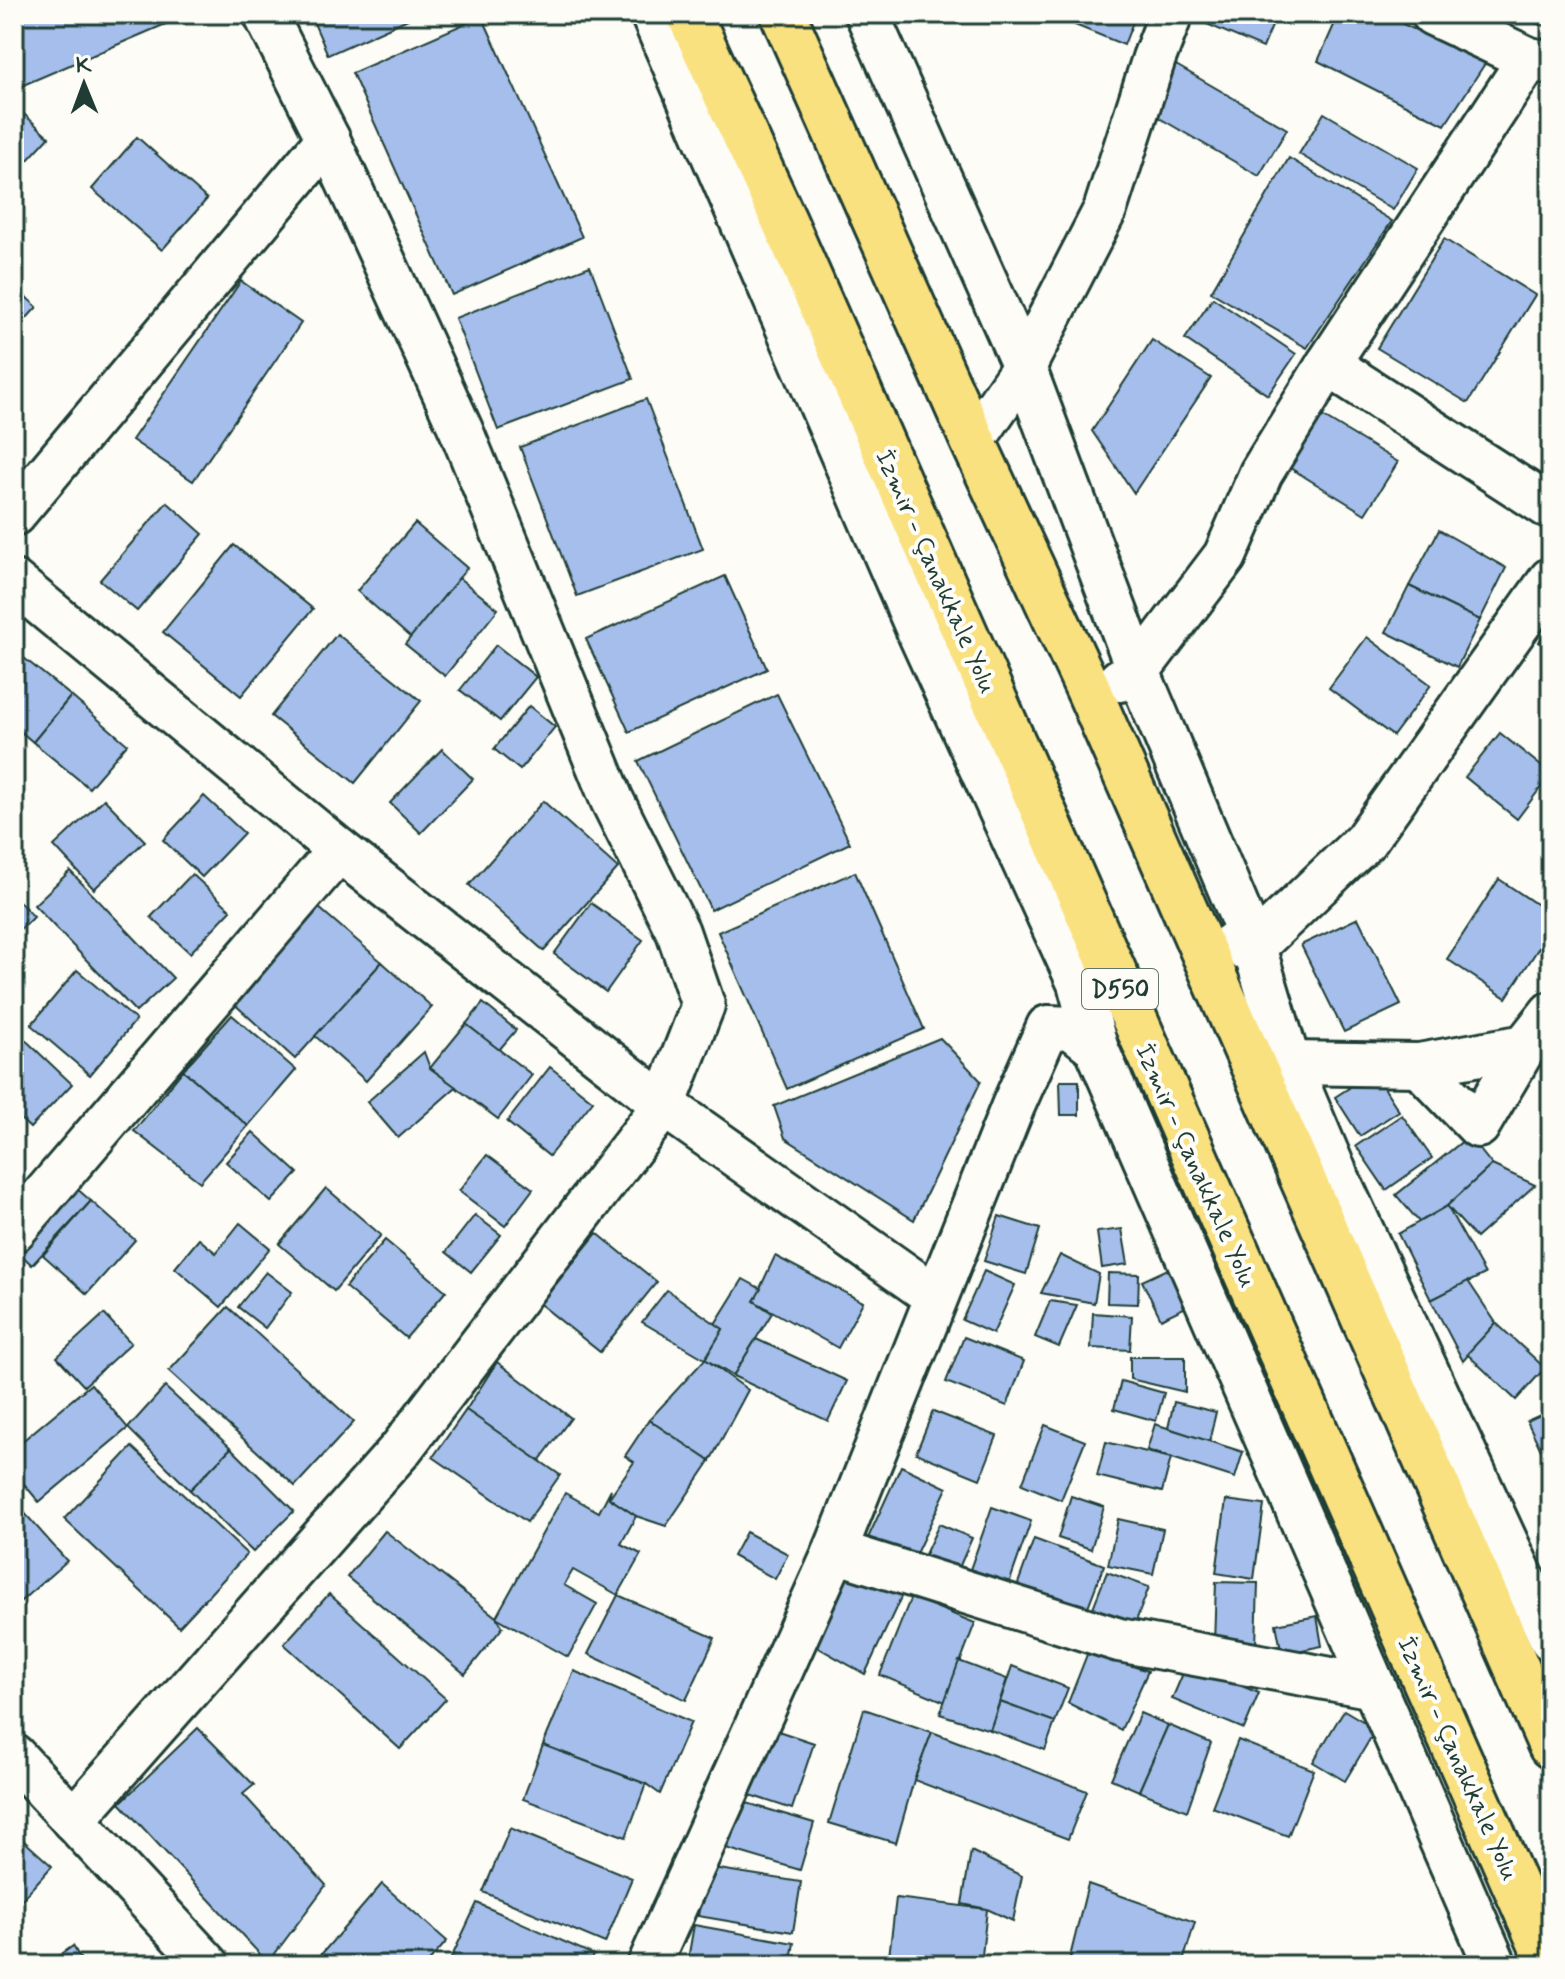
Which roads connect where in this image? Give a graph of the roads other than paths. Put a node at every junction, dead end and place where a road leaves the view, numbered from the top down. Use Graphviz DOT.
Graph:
graph roads {
  1 [pos="265,14"];
  2 [pos="652,14"];
  3 [pos="689,14"];
  4 [pos="783,14"];
  5 [pos="867,14"];
  6 [pos="1171,14"];
  7 [pos="1433,14"];
  8 [pos="1540,61"];
  9 [pos="328,139"];
  10 [pos="1328,364"];
  11 [pos="1024,367"];
  12 [pos="973,441"];
  13 [pos="1551,508"];
  14 [pos="14,514"];
  15 [pos="1551,579"];
  16 [pos="14,582"];
  17 [pos="1138,671"];
  18 [pos="1090,693"];
  19 [pos="339,850"];
  20 [pos="1197,943"];
  21 [pos="1254,947"];
  22 [pos="1094,973"];
  23 [pos="1551,1013"];
  24 [pos="1525,1046"];
  25 [pos="1096,1047"];
  26 [pos="1289,1063"];
  27 [pos="1419,1065"];
  28 [pos="664,1105"];
  29 [pos="14,1230"];
  30 [pos="936,1297"];
  31 [pos="835,1551"];
  32 [pos="1551,1639"];
  33 [pos="1374,1687"];
  34 [pos="1551,1746"];
  35 [pos="14,1756"];
  36 [pos="73,1820"];
  37 [pos="208,1965"];
  38 [pos="649,1965"];
  39 [pos="1495,1965"];
  40 [pos="1550,1965"];
  1 -- 9 [label="street"];
  2 -- 22 [label="street"];
  3 -- 22 [label="highway, İzmir - Çanakkale Yolu / D550"];
  4 -- 12 [label="highway"];
  5 -- 11 [label="street"];
  6 -- 11 [label="street"];
  7 -- 8 [label="street"];
  8 -- 10 [label="street"];
  9 -- 14 [label="street"];
  9 -- 28 [label="street"];
  10 -- 13 [label="street"];
  10 -- 17 [label="street"];
  11 -- 12 [label="street"];
  11 -- 17 [label="street"];
  12 -- 18 [label="highway"];
  15 -- 21 [label="street"];
  16 -- 19 [label="street"];
  17 -- 18 [label="street"];
  17 -- 21 [label="street"];
  18 -- 20 [label="highway"];
  19 -- 28 [label="street"];
  19 -- 29 [label="street"];
  20 -- 21 [label="street"];
  20 -- 34 [label="highway"];
  21 -- 26 [label="street"];
  22 -- 25 [label="street"];
  22 -- 40 [label="highway, İzmir - Çanakkale Yolu / D550"];
  23 -- 24 [label="street"];
  24 -- 27 [label="street"];
  24 -- 27 [label="street"];
  25 -- 30 [label="street"];
  25 -- 33 [label="street"];
  26 -- 27 [label="street"];
  26 -- 32 [label="street"];
  28 -- 30 [label="street"];
  28 -- 36 [label="street"];
  30 -- 31 [label="street"];
  31 -- 33 [label="street"];
  31 -- 38 [label="street"];
  33 -- 39 [label="street"];
  35 -- 36 [label="street"];
  36 -- 37 [label="street"];
}
